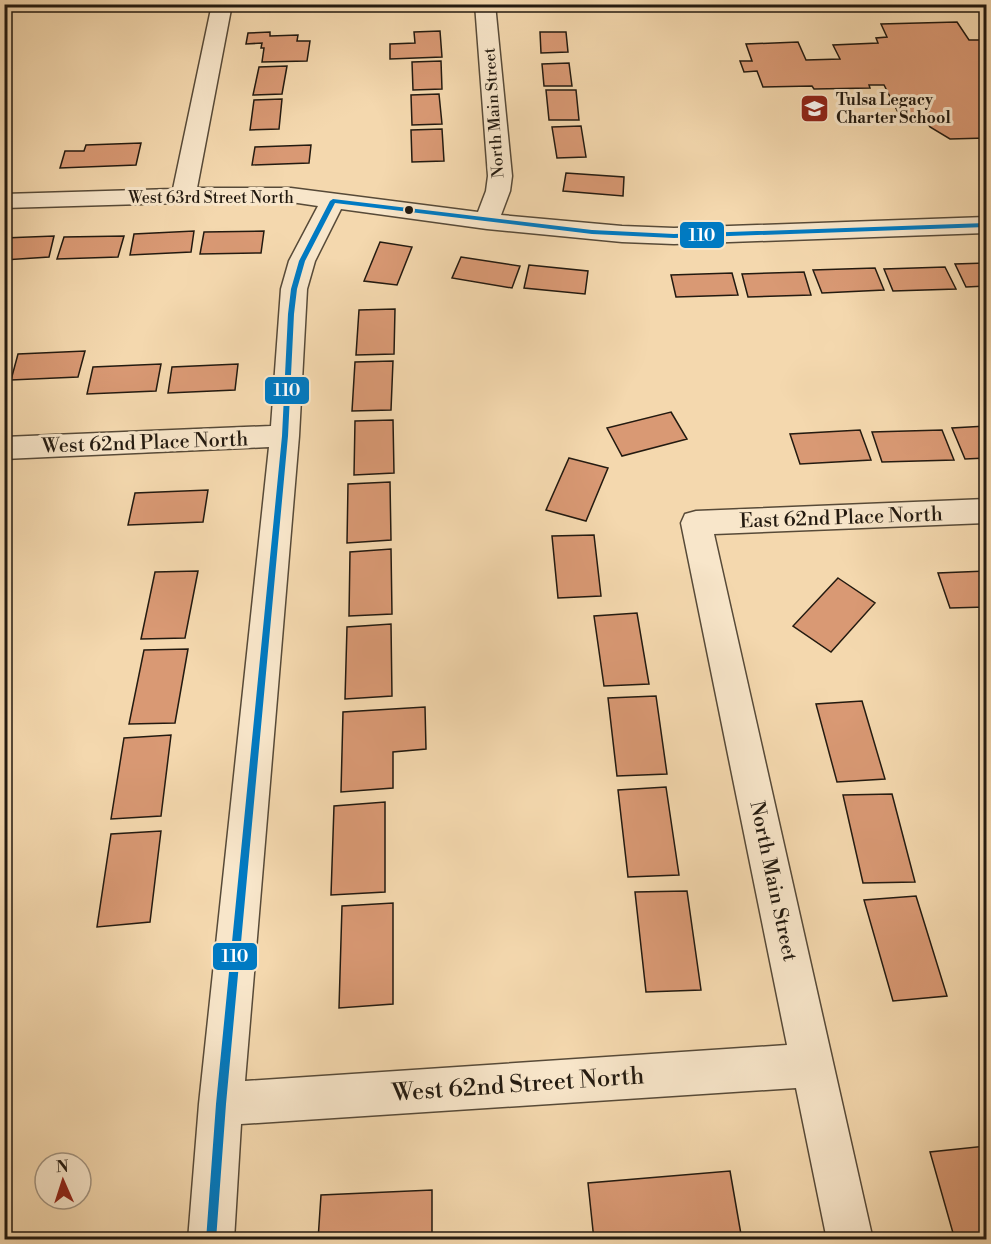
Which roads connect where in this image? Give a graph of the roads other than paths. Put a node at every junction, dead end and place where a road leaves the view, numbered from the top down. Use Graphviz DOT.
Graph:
graph roads {
  1 [pos="222,4"];
  2 [pos="485,4"];
  3 [pos="184,195"];
  4 [pos="4,201"];
  5 [pos="333,201"];
  6 [pos="487,221"];
  7 [pos="987,225"];
  8 [pos="285,436"];
  9 [pos="4,448"];
  10 [pos="987,511"];
  11 [pos="696,523"];
  12 [pos="814,1065"];
  13 [pos="221,1104"];
  14 [pos="211,1239"];
  15 [pos="850,1239"];
  1 -- 3 [label="street"];
  2 -- 6 [label="street, North Main Street"];
  3 -- 4 [label="street, West 63rd Street North"];
  3 -- 5 [label="street, West 63rd Street North"];
  5 -- 6 [label="street, West 63rd Street North"];
  5 -- 8 [label="street"];
  6 -- 7 [label="street, West 63rd Street North"];
  8 -- 9 [label="street, West 62nd Place North"];
  8 -- 13 [label="street"];
  10 -- 11 [label="street, East 62nd Place North"];
  11 -- 12 [label="street, North Main Street"];
  12 -- 13 [label="street, West 62nd Street North"];
  12 -- 15 [label="street, North Main Street"];
  13 -- 14 [label="street"];
}
